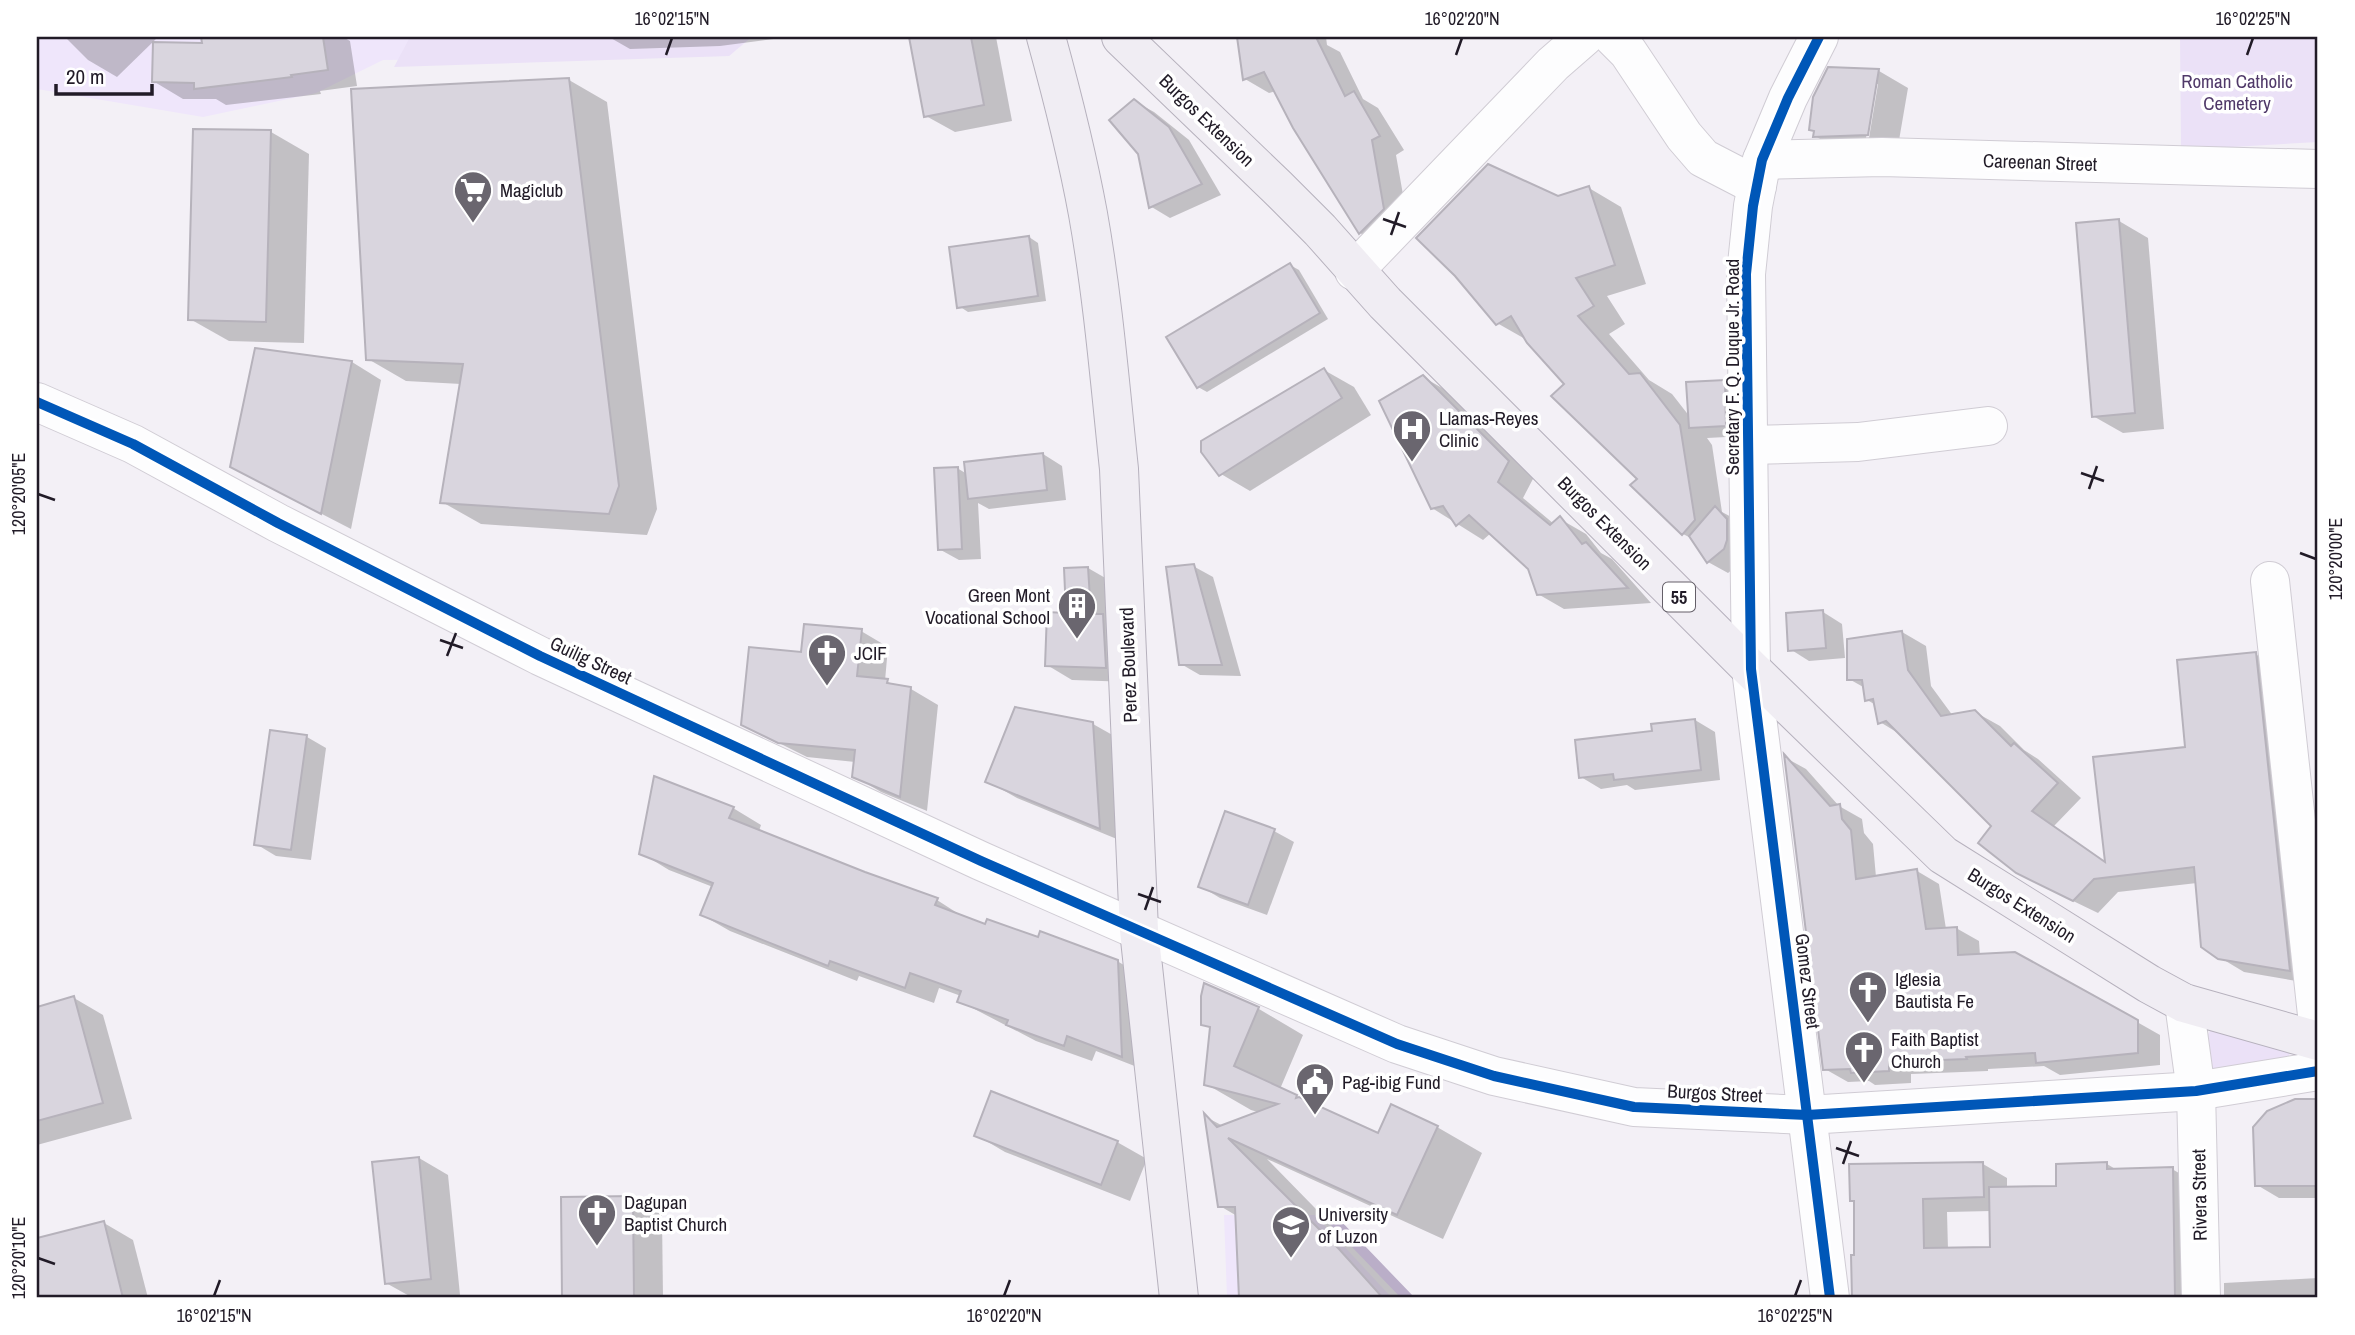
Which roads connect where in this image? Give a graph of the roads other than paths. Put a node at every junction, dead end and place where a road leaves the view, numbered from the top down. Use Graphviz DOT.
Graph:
graph roads {
  1 [pos="1046,37"];
  2 [pos="1123,37"];
  3 [pos="1584,37"];
  4 [pos="1613,37"];
  5 [pos="1819,37"];
  6 [pos="2318,169"];
  7 [pos="1759,173"];
  8 [pos="1354,271"];
  9 [pos="37,402"];
  10 [pos="1988,426"];
  11 [pos="1749,445"];
  12 [pos="2270,581"];
  13 [pos="1751,669"];
  14 [pos="1139,930"];
  15 [pos="2184,1003"];
  16 [pos="2318,1024"];
  17 [pos="2318,1041"];
  18 [pos="2318,1072"];
  19 [pos="2196,1091"];
  20 [pos="1807,1115"];
  21 [pos="1179,1298"];
  22 [pos="1830,1298"];
  23 [pos="2201,1298"];
  1 -- 14 [label="main road, Perez Boulevard"];
  2 -- 8 [label="main road, Burgos Extension / 55"];
  3 -- 8 [label="street"];
  4 -- 7 [label="street"];
  5 -- 7 [label="street, Secretary F. Q. Duque Jr. Road"];
  6 -- 7 [label="street, Careenan Street"];
  7 -- 11 [label="street, Secretary F. Q. Duque Jr. Road"];
  8 -- 13 [label="main road, Burgos Extension / 55"];
  9 -- 14 [label="street, Guilig Street"];
  10 -- 11 [label="street"];
  11 -- 13 [label="street, Secretary F. Q. Duque Jr. Road"];
  12 -- 16 [label="street"];
  13 -- 15 [label="main road, Burgos Extension / 55"];
  13 -- 20 [label="street, Gomez Street"];
  14 -- 20 [label="street, Burgos Street"];
  14 -- 21 [label="main road, Perez Boulevard"];
  15 -- 17 [label="main road, Burgos Extension / 55"];
  15 -- 19 [label="street, Rivera Street"];
  18 -- 19 [label="street, Burgos Street"];
  19 -- 20 [label="street, Burgos Street"];
  19 -- 23 [label="street, Rivera Street"];
  20 -- 22 [label="street, Gomez Street"];
}
